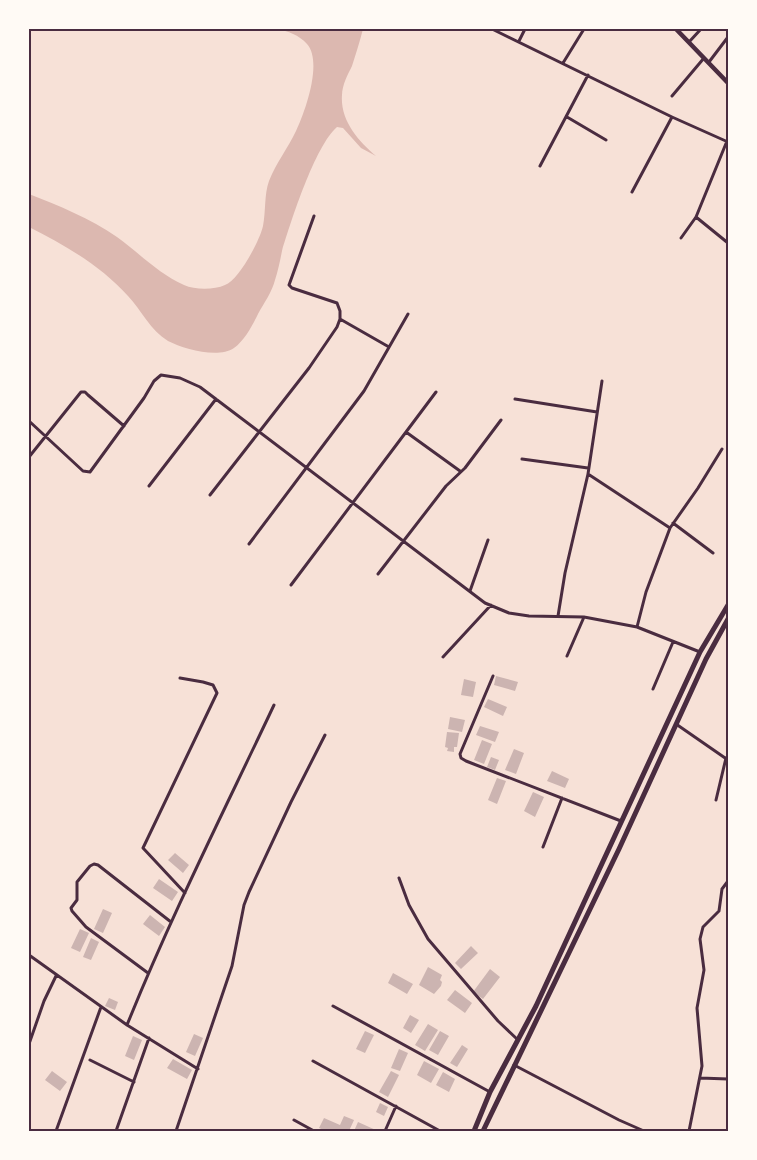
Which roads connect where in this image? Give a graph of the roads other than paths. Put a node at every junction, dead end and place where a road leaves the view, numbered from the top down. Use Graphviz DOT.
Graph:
graph roads {
  1 [pos="492,29"];
  2 [pos="525,29"];
  3 [pos="584,29"];
  4 [pos="676,29"];
  5 [pos="701,29"];
  6 [pos="728,37"];
  7 [pos="519,41"];
  8 [pos="689,42"];
  9 [pos="705,58"];
  10 [pos="709,62"];
  11 [pos="563,63"];
  12 [pos="588,75"];
  13 [pos="728,83"];
  14 [pos="672,96"];
  15 [pos="567,117"];
  16 [pos="672,117"];
  17 [pos="606,140"];
  18 [pos="728,141"];
  19 [pos="540,166"];
  20 [pos="632,192"];
  21 [pos="314,216"];
  22 [pos="696,217"];
  23 [pos="681,238"];
  24 [pos="728,242"];
  25 [pos="408,314"];
  26 [pos="340,319"];
  27 [pos="389,347"];
  28 [pos="602,381"];
  29 [pos="436,392"];
  30 [pos="216,399"];
  31 [pos="515,399"];
  32 [pos="597,412"];
  33 [pos="501,420"];
  34 [pos="29,421"];
  35 [pos="124,426"];
  36 [pos="259,431"];
  37 [pos="406,432"];
  38 [pos="45,436"];
  39 [pos="722,449"];
  40 [pos="29,457"];
  41 [pos="522,459"];
  42 [pos="306,467"];
  43 [pos="588,468"];
  44 [pos="460,471"];
  45 [pos="588,474"];
  46 [pos="149,486"];
  47 [pos="210,495"];
  48 [pos="352,502"];
  49 [pos="673,523"];
  50 [pos="670,528"];
  51 [pos="488,540"];
  52 [pos="403,542"];
  53 [pos="249,544"];
  54 [pos="713,553"];
  55 [pos="378,574"];
  56 [pos="291,585"];
  57 [pos="470,591"];
  58 [pos="490,605"];
  59 [pos="728,605"];
  60 [pos="558,616"];
  61 [pos="584,617"];
  62 [pos="728,619"];
  63 [pos="637,627"];
  64 [pos="673,642"];
  65 [pos="700,652"];
  66 [pos="443,656"];
  67 [pos="567,656"];
  68 [pos="493,676"];
  69 [pos="180,678"];
  70 [pos="653,688"];
  71 [pos="274,705"];
  72 [pos="676,724"];
  73 [pos="325,736"];
  74 [pos="727,759"];
  75 [pos="562,798"];
  76 [pos="716,800"];
  77 [pos="621,821"];
  78 [pos="610,845"];
  79 [pos="542,847"];
  80 [pos="619,849"];
  81 [pos="399,878"];
  82 [pos="728,881"];
  83 [pos="185,893"];
  84 [pos="171,922"];
  85 [pos="29,955"];
  86 [pos="148,973"];
  87 [pos="56,976"];
  88 [pos="333,1006"];
  89 [pos="101,1007"];
  90 [pos="128,1025"];
  91 [pos="150,1038"];
  92 [pos="518,1040"];
  93 [pos="29,1044"];
  94 [pos="90,1060"];
  95 [pos="313,1061"];
  96 [pos="514,1065"];
  97 [pos="198,1069"];
  98 [pos="700,1078"];
  99 [pos="728,1079"];
  100 [pos="134,1082"];
  101 [pos="490,1092"];
  102 [pos="396,1106"];
  103 [pos="294,1120"];
  104 [pos="56,1131"];
  105 [pos="116,1131"];
  106 [pos="176,1131"];
  107 [pos="314,1131"];
  108 [pos="385,1131"];
  109 [pos="440,1131"];
  110 [pos="474,1131"];
  111 [pos="483,1131"];
  112 [pos="644,1131"];
  113 [pos="690,1131"];
  1 -- 7 [label="street"];
  2 -- 7 [label="street"];
  3 -- 11 [label="street"];
  4 -- 8 [label="street"];
  5 -- 8 [label="street"];
  6 -- 10 [label="street"];
  7 -- 11 [label="street"];
  8 -- 9 [label="street"];
  9 -- 10 [label="street"];
  9 -- 14 [label="street"];
  10 -- 13 [label="street"];
  11 -- 12 [label="street"];
  12 -- 15 [label="street"];
  12 -- 16 [label="street"];
  15 -- 17 [label="street"];
  15 -- 19 [label="street"];
  16 -- 18 [label="street"];
  16 -- 20 [label="street"];
  18 -- 22 [label="street"];
  21 -- 26 [label="street"];
  22 -- 23 [label="street"];
  22 -- 24 [label="street"];
  25 -- 27 [label="street"];
  26 -- 27 [label="street"];
  26 -- 36 [label="street"];
  27 -- 42 [label="street"];
  28 -- 32 [label="street"];
  29 -- 37 [label="street"];
  30 -- 35 [label="street"];
  30 -- 36 [label="street"];
  30 -- 46 [label="street"];
  31 -- 32 [label="street"];
  32 -- 43 [label="street"];
  33 -- 44 [label="street"];
  34 -- 38 [label="street"];
  35 -- 38 [label="street"];
  35 -- 38 [label="street"];
  36 -- 42 [label="street"];
  36 -- 47 [label="street"];
  37 -- 44 [label="street"];
  37 -- 48 [label="street"];
  38 -- 40 [label="street"];
  39 -- 49 [label="street"];
  41 -- 43 [label="street"];
  42 -- 48 [label="street"];
  42 -- 53 [label="street"];
  43 -- 45 [label="street"];
  44 -- 52 [label="street"];
  45 -- 50 [label="street"];
  45 -- 60 [label="street"];
  48 -- 52 [label="street"];
  48 -- 56 [label="street"];
  49 -- 50 [label="street"];
  49 -- 54 [label="street"];
  50 -- 63 [label="street"];
  51 -- 57 [label="street"];
  52 -- 55 [label="street"];
  52 -- 57 [label="street"];
  57 -- 58 [label="street"];
  58 -- 60 [label="street"];
  58 -- 66 [label="street"];
  59 -- 65 [label="main road"];
  60 -- 61 [label="street"];
  61 -- 63 [label="street"];
  61 -- 67 [label="street"];
  62 -- 72 [label="main road"];
  63 -- 64 [label="street"];
  64 -- 65 [label="street"];
  64 -- 70 [label="street"];
  65 -- 77 [label="main road"];
  68 -- 75 [label="street"];
  69 -- 83 [label="street"];
  71 -- 83 [label="street"];
  72 -- 74 [label="street"];
  72 -- 80 [label="main road"];
  73 -- 97 [label="street"];
  74 -- 76 [label="street"];
  75 -- 77 [label="street"];
  75 -- 79 [label="street"];
  77 -- 78 [label="main road"];
  78 -- 80 [label="main road"];
  78 -- 92 [label="main road"];
  80 -- 96 [label="main road"];
  81 -- 92 [label="street"];
  82 -- 98 [label="street"];
  83 -- 84 [label="street"];
  84 -- 86 [label="street"];
  84 -- 86 [label="street"];
  85 -- 87 [label="street"];
  86 -- 90 [label="street"];
  87 -- 89 [label="street"];
  87 -- 93 [label="street"];
  88 -- 101 [label="street"];
  89 -- 90 [label="street"];
  89 -- 104 [label="street"];
  90 -- 91 [label="street"];
  91 -- 97 [label="street"];
  91 -- 100 [label="street"];
  92 -- 101 [label="main road"];
  94 -- 100 [label="street"];
  95 -- 102 [label="street"];
  96 -- 111 [label="main road"];
  96 -- 112 [label="street"];
  97 -- 106 [label="street"];
  98 -- 99 [label="street"];
  98 -- 113 [label="street"];
  100 -- 105 [label="street"];
  101 -- 110 [label="main road"];
  102 -- 108 [label="street"];
  102 -- 109 [label="street"];
  103 -- 107 [label="street"];
}
